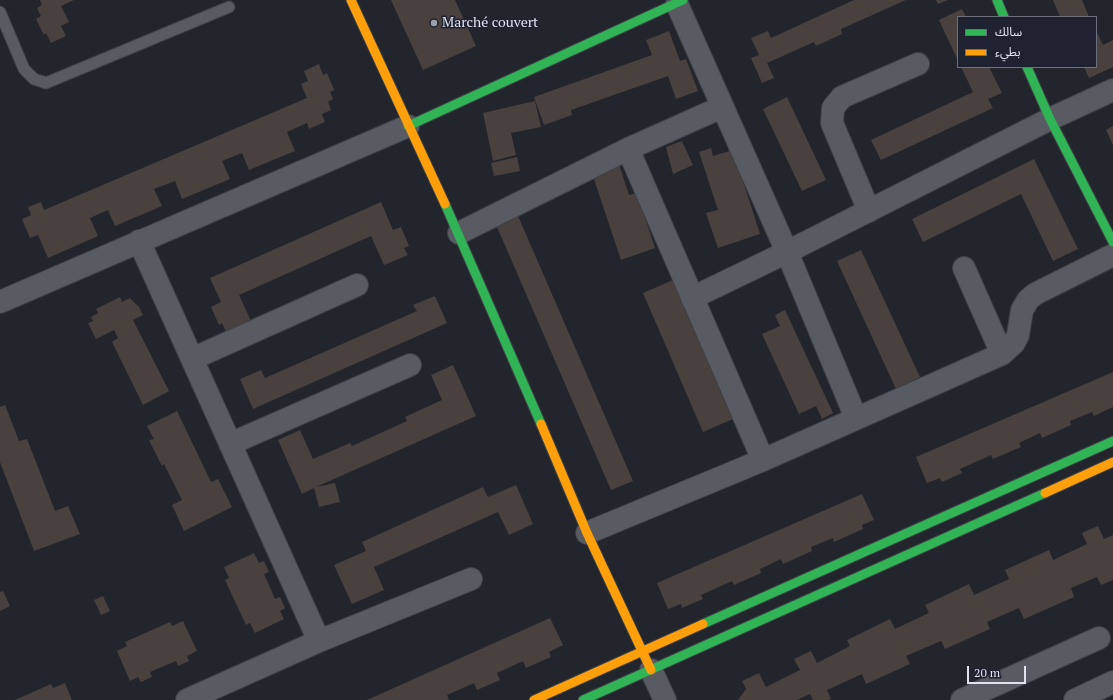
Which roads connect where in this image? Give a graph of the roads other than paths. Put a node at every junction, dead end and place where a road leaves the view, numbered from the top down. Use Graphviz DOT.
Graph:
graph roads {
  1 [pos="350,0"];
  2 [pos="997,0"];
  3 [pos="680,2"];
  4 [pos="230,7"];
  5 [pos="0,12"];
  6 [pos="1004,16"];
  7 [pos="918,64"];
  8 [pos="1027,68"];
  9 [pos="1113,90"];
  10 [pos="722,106"];
  11 [pos="1050,119"];
  12 [pos="408,126"];
  13 [pos="628,149"];
  14 [pos="869,211"];
  15 [pos="459,233"];
  16 [pos="139,241"];
  17 [pos="1113,242"];
  18 [pos="787,252"];
  19 [pos="1113,256"];
  20 [pos="964,268"];
  21 [pos="357,285"];
  22 [pos="692,298"];
  23 [pos="0,302"];
  24 [pos="1002,354"];
  25 [pos="192,358"];
  26 [pos="410,365"];
  27 [pos="856,418"];
  28 [pos="1113,441"];
  29 [pos="230,444"];
  30 [pos="763,460"];
  31 [pos="1113,462"];
  32 [pos="587,533"];
  33 [pos="471,579"];
  34 [pos="1099,638"];
  35 [pos="319,641"];
  36 [pos="647,661"];
  37 [pos="1113,682"];
  38 [pos="1004,692"];
  39 [pos="187,700"];
  40 [pos="534,700"];
  41 [pos="584,700"];
  42 [pos="665,700"];
  43 [pos="962,700"];
  44 [pos="1074,700"];
  1 -- 12 [label="street"];
  2 -- 6 [label="street"];
  3 -- 10 [label="street"];
  3 -- 12 [label="street"];
  4 -- 5 [label="lane"];
  7 -- 14 [label="street"];
  8 -- 11 [label="street"];
  9 -- 11 [label="street"];
  10 -- 13 [label="street"];
  10 -- 18 [label="street"];
  11 -- 14 [label="street"];
  11 -- 17 [label="street"];
  12 -- 15 [label="street"];
  12 -- 16 [label="street"];
  13 -- 15 [label="street"];
  13 -- 22 [label="street"];
  14 -- 18 [label="street"];
  15 -- 32 [label="street"];
  16 -- 23 [label="street"];
  16 -- 25 [label="street"];
  18 -- 22 [label="street"];
  18 -- 27 [label="street"];
  19 -- 24 [label="street"];
  20 -- 24 [label="street"];
  21 -- 25 [label="street"];
  22 -- 30 [label="street"];
  24 -- 27 [label="street"];
  25 -- 29 [label="street"];
  26 -- 29 [label="street"];
  27 -- 30 [label="street"];
  28 -- 36 [label="street"];
  29 -- 35 [label="street"];
  30 -- 32 [label="street"];
  31 -- 36 [label="street"];
  32 -- 36 [label="street"];
  33 -- 35 [label="street"];
  34 -- 38 [label="street"];
  35 -- 39 [label="street"];
  36 -- 40 [label="street"];
  36 -- 41 [label="street"];
  36 -- 42 [label="street"];
  37 -- 44 [label="street"];
  38 -- 43 [label="street"];
}
